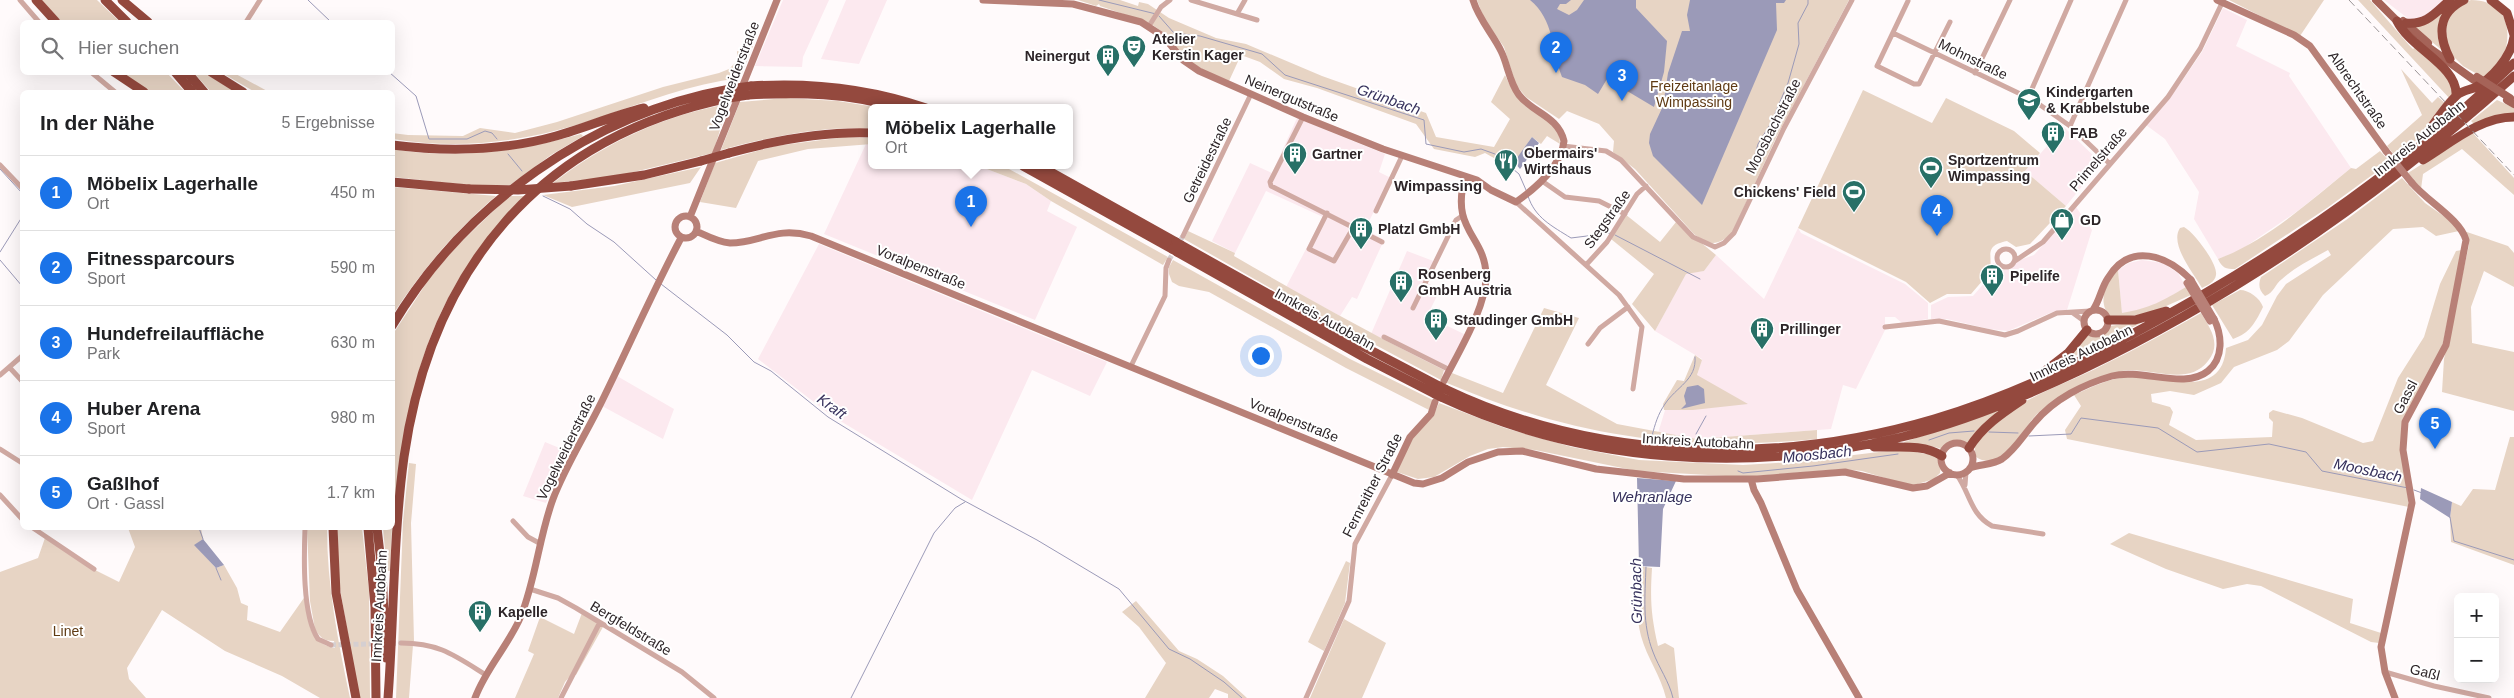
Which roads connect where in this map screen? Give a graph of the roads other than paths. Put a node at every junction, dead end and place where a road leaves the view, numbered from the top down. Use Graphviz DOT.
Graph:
graph roads {
  1 [pos="20,0"];
  2 [pos="36,0"];
  3 [pos="105,0"];
  4 [pos="121,0"];
  5 [pos="260,0"];
  6 [pos="777,0"];
  7 [pos="983,0"];
  8 [pos="1170,0"];
  9 [pos="1191,0"];
  10 [pos="1245,0"];
  11 [pos="1473,0"];
  12 [pos="1852,0"];
  13 [pos="2010,0"];
  14 [pos="2071,0"];
  15 [pos="2126,0"];
  16 [pos="2376,0"];
  17 [pos="2382,0"];
  18 [pos="2450,0"];
  19 [pos="2464,0"];
  20 [pos="2491,0"];
  21 [pos="1201,1"];
  22 [pos="1908,1"];
  23 [pos="2221,1"];
  24 [pos="1237,14"];
  25 [pos="37,20"];
  26 [pos="54,20"];
  27 [pos="125,20"];
  28 [pos="139,20"];
  29 [pos="146,20"];
  30 [pos="247,20"];
  31 [pos="1257,20"];
  32 [pos="1950,22"];
  33 [pos="2401,22"];
  34 [pos="1150,26"];
  35 [pos="1893,33"];
  36 [pos="2514,36"];
  37 [pos="1935,52"];
  38 [pos="2450,60"];
  39 [pos="2514,63"];
  40 [pos="1975,73"];
  41 [pos="95,75"];
  42 [pos="118,75"];
  43 [pos="178,75"];
  44 [pos="190,75"];
  45 [pos="216,75"];
  46 [pos="2514,76"];
  47 [pos="2475,79"];
  48 [pos="2514,83"];
  49 [pos="113,90"];
  50 [pos="141,90"];
  51 [pos="190,90"];
  52 [pos="202,90"];
  53 [pos="240,90"];
  54 [pos="750,91"];
  55 [pos="730,93"];
  56 [pos="1251,94"];
  57 [pos="2456,96"];
  58 [pos="2490,97"];
  59 [pos="2028,98"];
  60 [pos="2511,100"];
  61 [pos="676,102"];
  62 [pos="877,104"];
  63 [pos="914,104"];
  64 [pos="1302,117"];
  65 [pos="2514,117"];
  66 [pos="2070,126"];
  67 [pos="868,133"];
  68 [pos="395,145"];
  69 [pos="1563,146"];
  70 [pos="2416,148"];
  71 [pos="1402,156"];
  72 [pos="2110,164"];
  73 [pos="0,165"];
  74 [pos="2405,168"];
  75 [pos="1038,169"];
  76 [pos="1465,177"];
  77 [pos="1542,181"];
  78 [pos="395,182"];
  79 [pos="20,186"];
  80 [pos="1646,186"];
  81 [pos="1516,202"];
  82 [pos="1376,211"];
  83 [pos="1327,214"];
  84 [pos="1624,214"];
  85 [pos="1462,216"];
  86 [pos="690,217"];
  87 [pos="2458,224"];
  88 [pos="1352,228"];
  89 [pos="696,231"];
  90 [pos="681,238"];
  91 [pos="1382,242"];
  92 [pos="1178,245"];
  93 [pos="2030,252"];
  94 [pos="2014,253"];
  95 [pos="1169,260"];
  96 [pos="2015,261"];
  97 [pos="1586,265"];
  98 [pos="1628,306"];
  99 [pos="2183,306"];
  100 [pos="1413,308"];
  101 [pos="2095,311"];
  102 [pos="2072,313"];
  103 [pos="2108,320"];
  104 [pos="395,322"];
  105 [pos="2086,326"];
  106 [pos="1886,327"];
  107 [pos="1384,337"];
  108 [pos="1588,344"];
  109 [pos="20,358"];
  110 [pos="1131,366"];
  111 [pos="10,368"];
  112 [pos="1450,370"];
  113 [pos="0,375"];
  114 [pos="20,379"];
  115 [pos="2027,384"];
  116 [pos="1633,388"];
  117 [pos="2036,390"];
  118 [pos="1440,392"];
  119 [pos="1856,447"];
  120 [pos="1969,448"];
  121 [pos="0,449"];
  122 [pos="1942,456"];
  123 [pos="1973,459"];
  124 [pos="20,462"];
  125 [pos="1984,464"];
  126 [pos="1943,466"];
  127 [pos="1968,470"];
  128 [pos="1953,474"];
  129 [pos="1392,475"];
  130 [pos="1939,478"];
  131 [pos="1751,479"];
  132 [pos="1964,486"];
  133 [pos="0,495"];
  134 [pos="20,517"];
  135 [pos="513,521"];
  136 [pos="36,530"];
  137 [pos="305,530"];
  138 [pos="333,530"];
  139 [pos="368,530"];
  140 [pos="377,530"];
  141 [pos="2043,534"];
  142 [pos="540,544"];
  143 [pos="94,569"];
  144 [pos="530,589"];
  145 [pos="599,624"];
  146 [pos="401,643"];
  147 [pos="331,645"];
  148 [pos="2385,672"];
  149 [pos="486,674"];
  150 [pos="356,698"];
  151 [pos="376,698"];
  152 [pos="387,698"];
  153 [pos="475,698"];
  154 [pos="561,698"];
  155 [pos="714,698"];
  156 [pos="1306,698"];
  157 [pos="1859,698"];
  158 [pos="2395,698"];
  159 [pos="2489,698"];
  1 -- 25 [label="street"];
  2 -- 26 [label="highway"];
  3 -- 27 [label="highway"];
  4 -- 28 [label="highway"];
  4 -- 29 [label="highway"];
  5 -- 30 [label="street"];
  6 -- 86 [label="street, Vogelweiderstraße"];
  7 -- 34 [label="street, Neinergutstraße"];
  8 -- 34 [label="street"];
  9 -- 21 [label="street"];
  10 -- 24 [label="street"];
  11 -- 69 [label="street"];
  12 -- 80 [label="street, Moosbachstraße"];
  13 -- 40 [label="street"];
  14 -- 59 [label="street"];
  15 -- 66 [label="street"];
  16 -- 33 [label="main road"];
  17 -- 33 [label="main road"];
  18 -- 33 [label="highway"];
  19 -- 38 [label="highway"];
  20 -- 36 [label="highway"];
  21 -- 24 [label="street"];
  22 -- 35 [label="street"];
  23 -- 72 [label="street, Primelstraße"];
  23 -- 87 [label="street, Albrechtstraße, bridge"];
  24 -- 31 [label="street"];
  32 -- 37 [label="street"];
  33 -- 38 [label="main road"];
  33 -- 47 [label="main road"];
  33 -- 57 [label="highway"];
  34 -- 56 [label="street, Neinergutstraße"];
  35 -- 37 [label="street, Mohnstraße"];
  35 -- 37 [label="street"];
  36 -- 57 [label="highway"];
  37 -- 40 [label="street, Mohnstraße"];
  38 -- 47 [label="main road"];
  39 -- 70 [label="highway, Innkreis Autobahn"];
  40 -- 59 [label="street, Mohnstraße"];
  41 -- 49 [label="street"];
  42 -- 50 [label="highway"];
  43 -- 51 [label="highway"];
  44 -- 52 [label="highway"];
  45 -- 53 [label="highway"];
  46 -- 58 [label="highway, Innkreis Autobahn"];
  47 -- 60 [label="main road, bridge"];
  48 -- 58 [label="highway"];
  54 -- 55 [label="highway, Innkreis Autobahn, bridge"];
  54 -- 62 [label="highway, Innkreis Autobahn"];
  54 -- 63 [label="highway, Innkreis Autobahn"];
  55 -- 61 [label="highway, Innkreis Autobahn"];
  55 -- 152 [label="highway, Innkreis Autobahn"];
  56 -- 64 [label="street, Neinergutstraße"];
  56 -- 92 [label="street, Getreidestraße"];
  57 -- 70 [label="highway"];
  58 -- 74 [label="highway, Innkreis Autobahn"];
  59 -- 66 [label="street, Mohnstraße"];
  61 -- 68 [label="highway"];
  61 -- 104 [label="highway, Innkreis Autobahn"];
  64 -- 71 [label="street, Neinergutstraße"];
  64 -- 83 [label="street"];
  65 -- 74 [label="highway"];
  66 -- 72 [label="street, Mohnstraße"];
  67 -- 78 [label="highway, bridge"];
  69 -- 77 [label="street"];
  69 -- 80 [label="street, Moosbachstraße"];
  70 -- 99 [label="highway, Innkreis Autobahn"];
  71 -- 76 [label="street, Neinergutstraße"];
  71 -- 82 [label="street"];
  72 -- 93 [label="street, Primelstraße"];
  73 -- 79 [label="street"];
  74 -- 117 [label="highway, Innkreis Autobahn"];
  75 -- 92 [label="highway, Innkreis Autobahn"];
  76 -- 81 [label="street, Neinergutstraße"];
  76 -- 85 [label="street, Fernreither Straße"];
  77 -- 81 [label="street"];
  77 -- 84 [label="street"];
  80 -- 84 [label="street, Stegstraße"];
  81 -- 97 [label="street"];
  83 -- 88 [label="street"];
  83 -- 88 [label="street"];
  84 -- 97 [label="street, Stegstraße"];
  85 -- 100 [label="street"];
  85 -- 112 [label="street, Fernreither Straße"];
  86 -- 89 [label="street"];
  86 -- 90 [label="street"];
  87 -- 148 [label="street, Gassl"];
  88 -- 91 [label="street"];
  89 -- 90 [label="street"];
  89 -- 110 [label="street, Voralpenstraße"];
  90 -- 142 [label="street, Vogelweiderstraße"];
  92 -- 118 [label="highway, Innkreis Autobahn"];
  93 -- 94 [label="street"];
  93 -- 96 [label="street, Primelstraße"];
  94 -- 96 [label="street"];
  94 -- 96 [label="street"];
  95 -- 110 [label="street"];
  97 -- 98 [label="street"];
  98 -- 108 [label="street"];
  98 -- 116 [label="street"];
  99 -- 103 [label="highway"];
  99 -- 115 [label="highway, Innkreis Autobahn"];
  101 -- 102 [label="street"];
  101 -- 103 [label="street"];
  101 -- 105 [label="street"];
  101 -- 125 [label="street, bridge"];
  102 -- 105 [label="street"];
  102 -- 106 [label="street"];
  103 -- 105 [label="street"];
  105 -- 115 [label="highway"];
  107 -- 112 [label="street"];
  109 -- 111 [label="street"];
  110 -- 129 [label="street, Voralpenstraße"];
  111 -- 113 [label="street"];
  111 -- 114 [label="street"];
  112 -- 118 [label="street, Fernreither Straße"];
  115 -- 118 [label="highway, Innkreis Autobahn"];
  117 -- 119 [label="highway, Innkreis Autobahn"];
  117 -- 120 [label="highway"];
  118 -- 119 [label="highway, Innkreis Autobahn"];
  118 -- 129 [label="street, Fernreither Straße"];
  119 -- 122 [label="highway"];
  120 -- 122 [label="street"];
  120 -- 123 [label="street"];
  121 -- 124 [label="street"];
  122 -- 126 [label="street"];
  123 -- 125 [label="street"];
  123 -- 127 [label="street"];
  125 -- 127 [label="street"];
  126 -- 128 [label="street"];
  126 -- 130 [label="street"];
  127 -- 128 [label="street"];
  127 -- 132 [label="street"];
  128 -- 130 [label="street, Voralpenstraße"];
  128 -- 132 [label="street"];
  129 -- 131 [label="street, Voralpenstraße"];
  129 -- 156 [label="street, Fernreither Straße"];
  130 -- 131 [label="street, Voralpenstraße"];
  131 -- 157 [label="street"];
  132 -- 141 [label="street"];
  133 -- 134 [label="street"];
  135 -- 142 [label="street"];
  136 -- 143 [label="street"];
  137 -- 147 [label="street"];
  138 -- 150 [label="highway, Innkreis Autobahn"];
  139 -- 151 [label="highway"];
  140 -- 152 [label="highway"];
  142 -- 144 [label="street, Vogelweiderstraße"];
  144 -- 145 [label="street, Bergfeldstraße"];
  144 -- 149 [label="street, Vogelweiderstraße"];
  145 -- 154 [label="street"];
  145 -- 155 [label="street, Bergfeldstraße"];
  146 -- 149 [label="street"];
  148 -- 158 [label="street"];
  148 -- 159 [label="street, Gaßl"];
  149 -- 153 [label="street, Vogelweiderstraße"];
}
